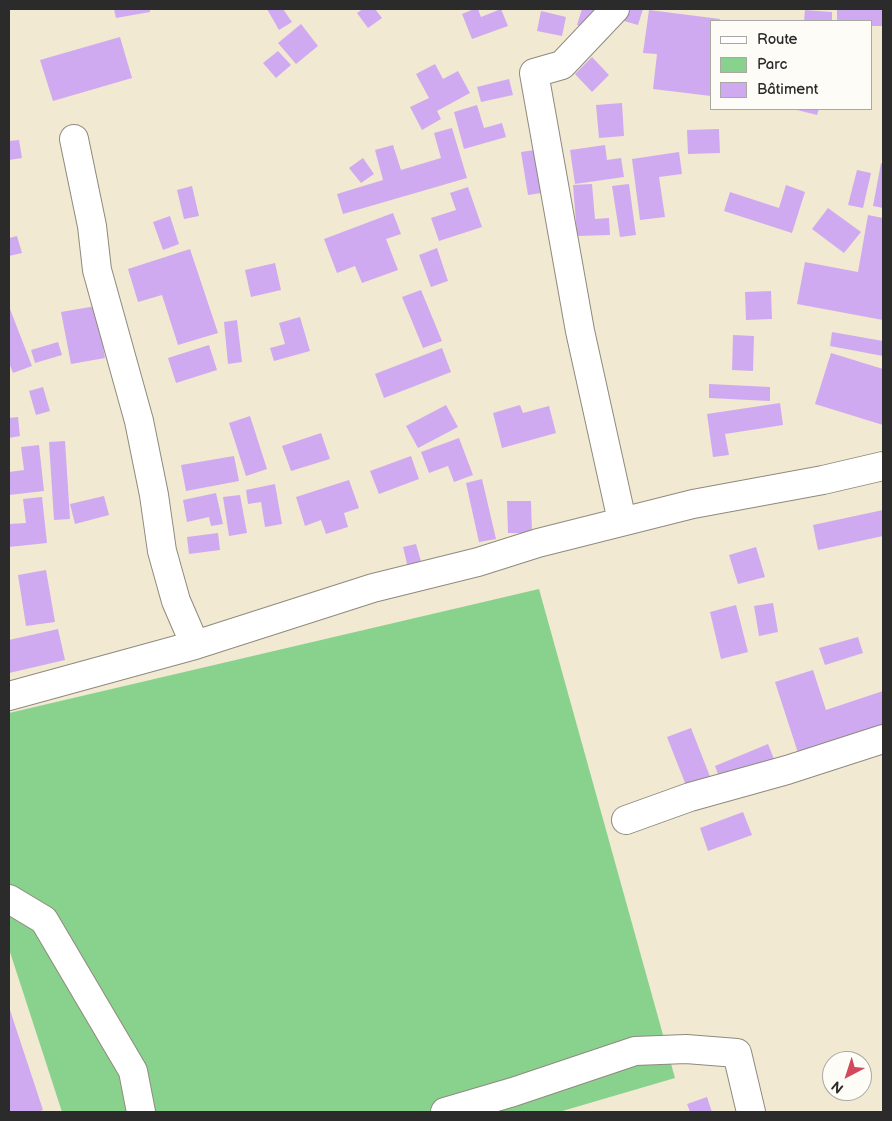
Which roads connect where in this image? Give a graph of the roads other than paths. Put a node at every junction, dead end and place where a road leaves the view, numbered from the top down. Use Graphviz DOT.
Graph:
graph roads {
  1 [pos="615,9"];
  2 [pos="74,139"];
  3 [pos="883,466"];
  4 [pos="622,521"];
  5 [pos="195,645"];
  6 [pos="9,696"];
  7 [pos="883,739"];
  8 [pos="626,820"];
  9 [pos="9,899"];
  10 [pos="141,1112"];
  11 [pos="445,1112"];
  12 [pos="751,1112"];
  1 -- 4 [label="street"];
  2 -- 5 [label="street"];
  3 -- 4 [label="street"];
  4 -- 5 [label="street"];
  5 -- 6 [label="street"];
  7 -- 8 [label="street"];
  9 -- 10 [label="street"];
  11 -- 12 [label="street"];
}
